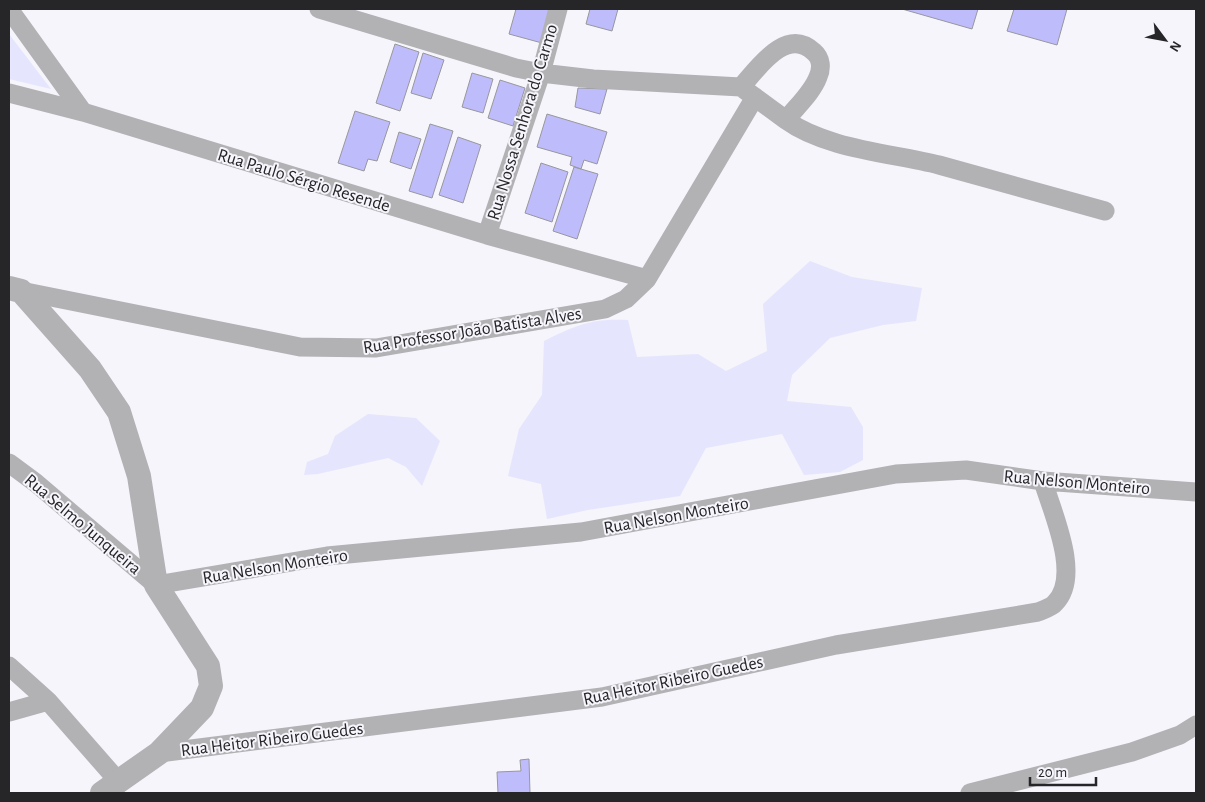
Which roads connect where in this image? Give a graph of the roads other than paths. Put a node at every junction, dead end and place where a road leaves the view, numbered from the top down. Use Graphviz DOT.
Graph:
graph roads {
  1 [pos="9,9"];
  2 [pos="318,9"];
  3 [pos="558,9"];
  4 [pos="541,73"];
  5 [pos="748,92"];
  6 [pos="9,93"];
  7 [pos="83,112"];
  8 [pos="786,120"];
  9 [pos="1105,212"];
  10 [pos="487,235"];
  11 [pos="647,279"];
  12 [pos="15,290"];
  13 [pos="9,463"];
  14 [pos="1043,481"];
  15 [pos="1196,492"];
  16 [pos="156,585"];
  17 [pos="9,666"];
  18 [pos="48,701"];
  19 [pos="9,712"];
  20 [pos="1196,725"];
  21 [pos="159,753"];
  22 [pos="110,788"];
  23 [pos="970,793"];
  1 -- 7 [label="street"];
  2 -- 4 [label="street"];
  3 -- 4 [label="street, Rua Nossa Senhora do Carmo"];
  4 -- 5 [label="street"];
  4 -- 10 [label="street, Rua Nossa Senhora do Carmo"];
  5 -- 8 [label="street"];
  5 -- 8 [label="street, Rua Professor João Batista Alves"];
  5 -- 11 [label="street, Rua Professor João Batista Alves"];
  6 -- 7 [label="street, Rua Paulo Sérgio Resende"];
  7 -- 10 [label="street, Rua Paulo Sérgio Resende"];
  8 -- 9 [label="street"];
  10 -- 11 [label="street, Rua Paulo Sérgio Resende"];
  11 -- 12 [label="street, Rua Professor João Batista Alves"];
  12 -- 16 [label="street"];
  13 -- 16 [label="street, Rua Selmo Junqueira"];
  14 -- 15 [label="street, Rua Nelson Monteiro"];
  14 -- 16 [label="street, Rua Nelson Monteiro"];
  14 -- 21 [label="street, Rua Heitor Ribeiro Guedes"];
  16 -- 21 [label="street"];
  17 -- 18 [label="street"];
  18 -- 19 [label="street"];
  18 -- 22 [label="street"];
  20 -- 23 [label="street"];
  21 -- 22 [label="street"];
}
